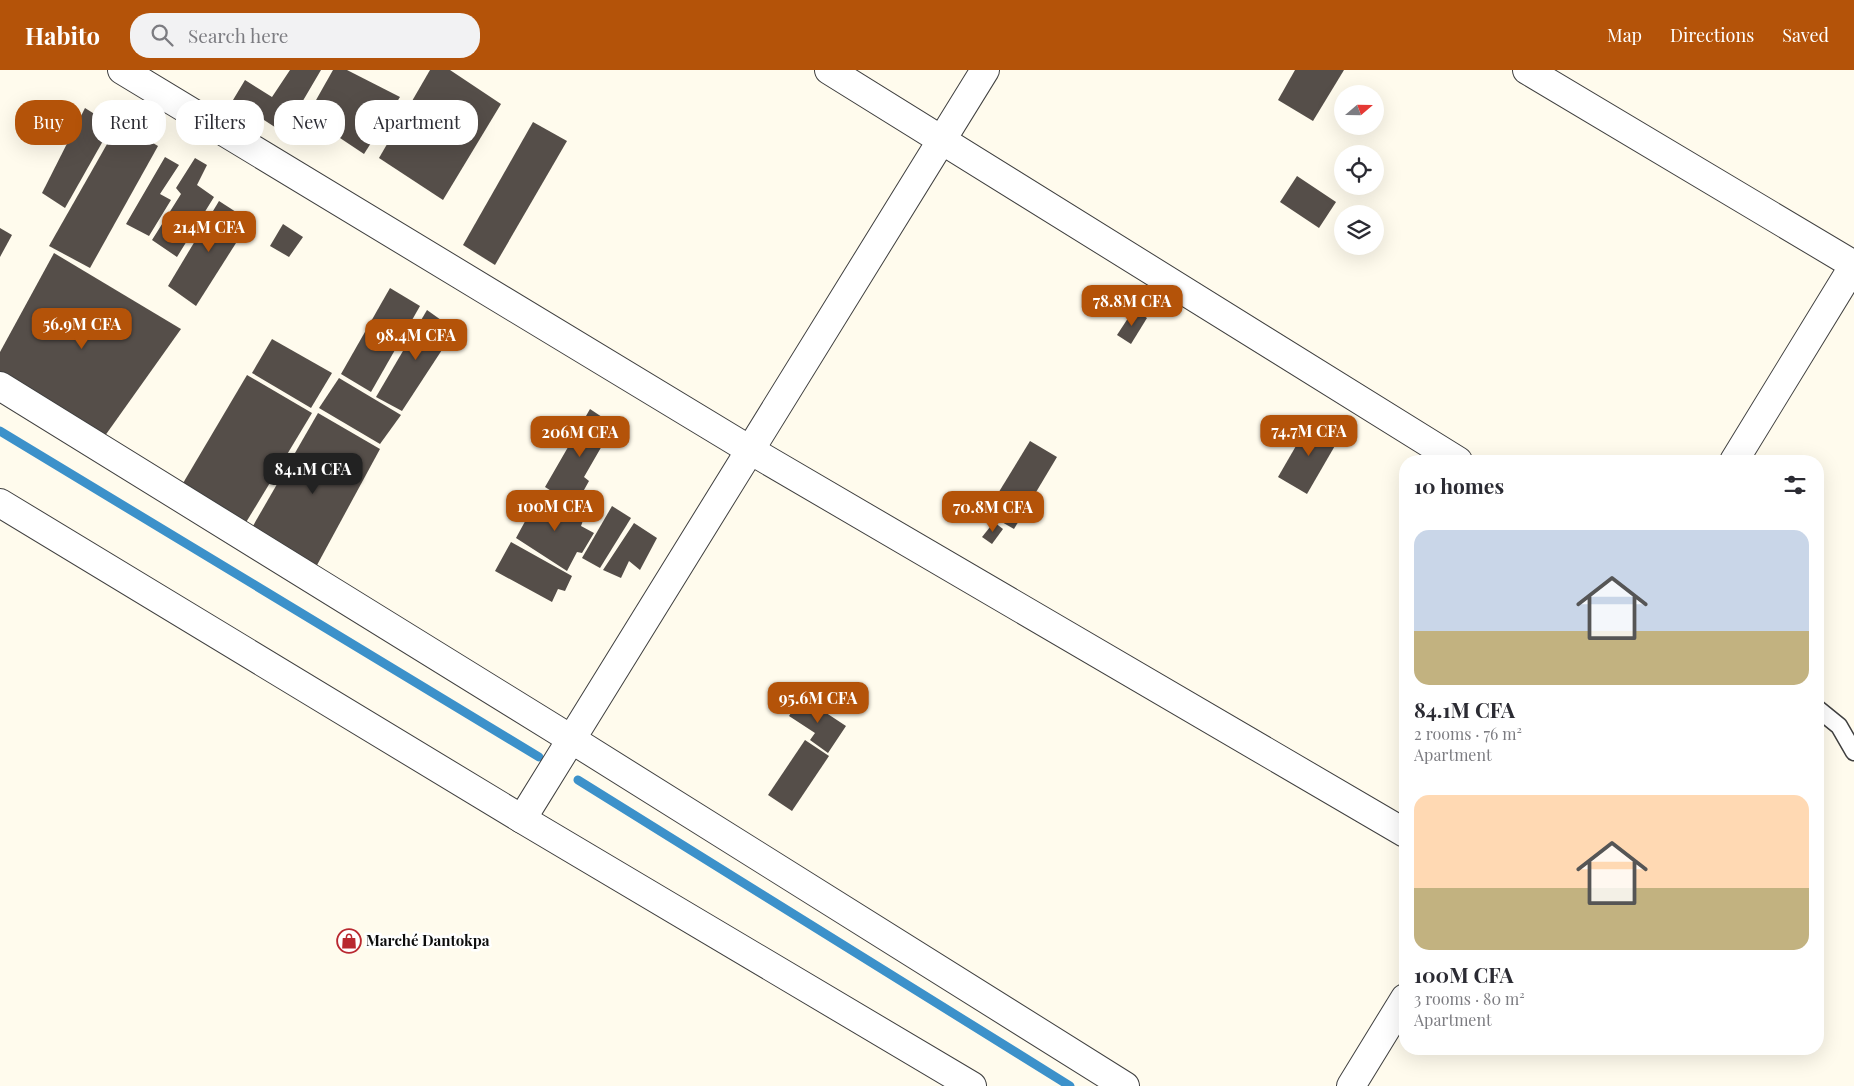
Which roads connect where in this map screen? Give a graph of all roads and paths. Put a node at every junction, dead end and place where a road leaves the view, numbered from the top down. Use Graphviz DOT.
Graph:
graph roads {
  1 [pos="122,70"];
  2 [pos="829,70"];
  3 [pos="985,70"];
  4 [pos="1527,70"];
  5 [pos="941,140"];
  6 [pos="0,386"];
  7 [pos="750,450"];
  8 [pos="1448,455"];
  9 [pos="1738,455"];
  10 [pos="0,503"];
  11 [pos="1824,714"];
  12 [pos="571,740"];
  13 [pos="1854,752"];
  14 [pos="522,820"];
  15 [pos="1399,829"];
  16 [pos="1399,1008"];
  17 [pos="972,1086"];
  18 [pos="1125,1086"];
  19 [pos="1351,1086"];
  1 -- 7 [label="street"];
  2 -- 5 [label="street"];
  3 -- 5 [label="street"];
  4 -- 9 [label="street"];
  5 -- 7 [label="street"];
  5 -- 8 [label="street"];
  6 -- 12 [label="street"];
  7 -- 12 [label="street"];
  7 -- 15 [label="street"];
  10 -- 14 [label="street"];
  11 -- 13 [label="lane"];
  12 -- 14 [label="street"];
  12 -- 18 [label="street"];
  14 -- 17 [label="street"];
  16 -- 19 [label="street"];
}
